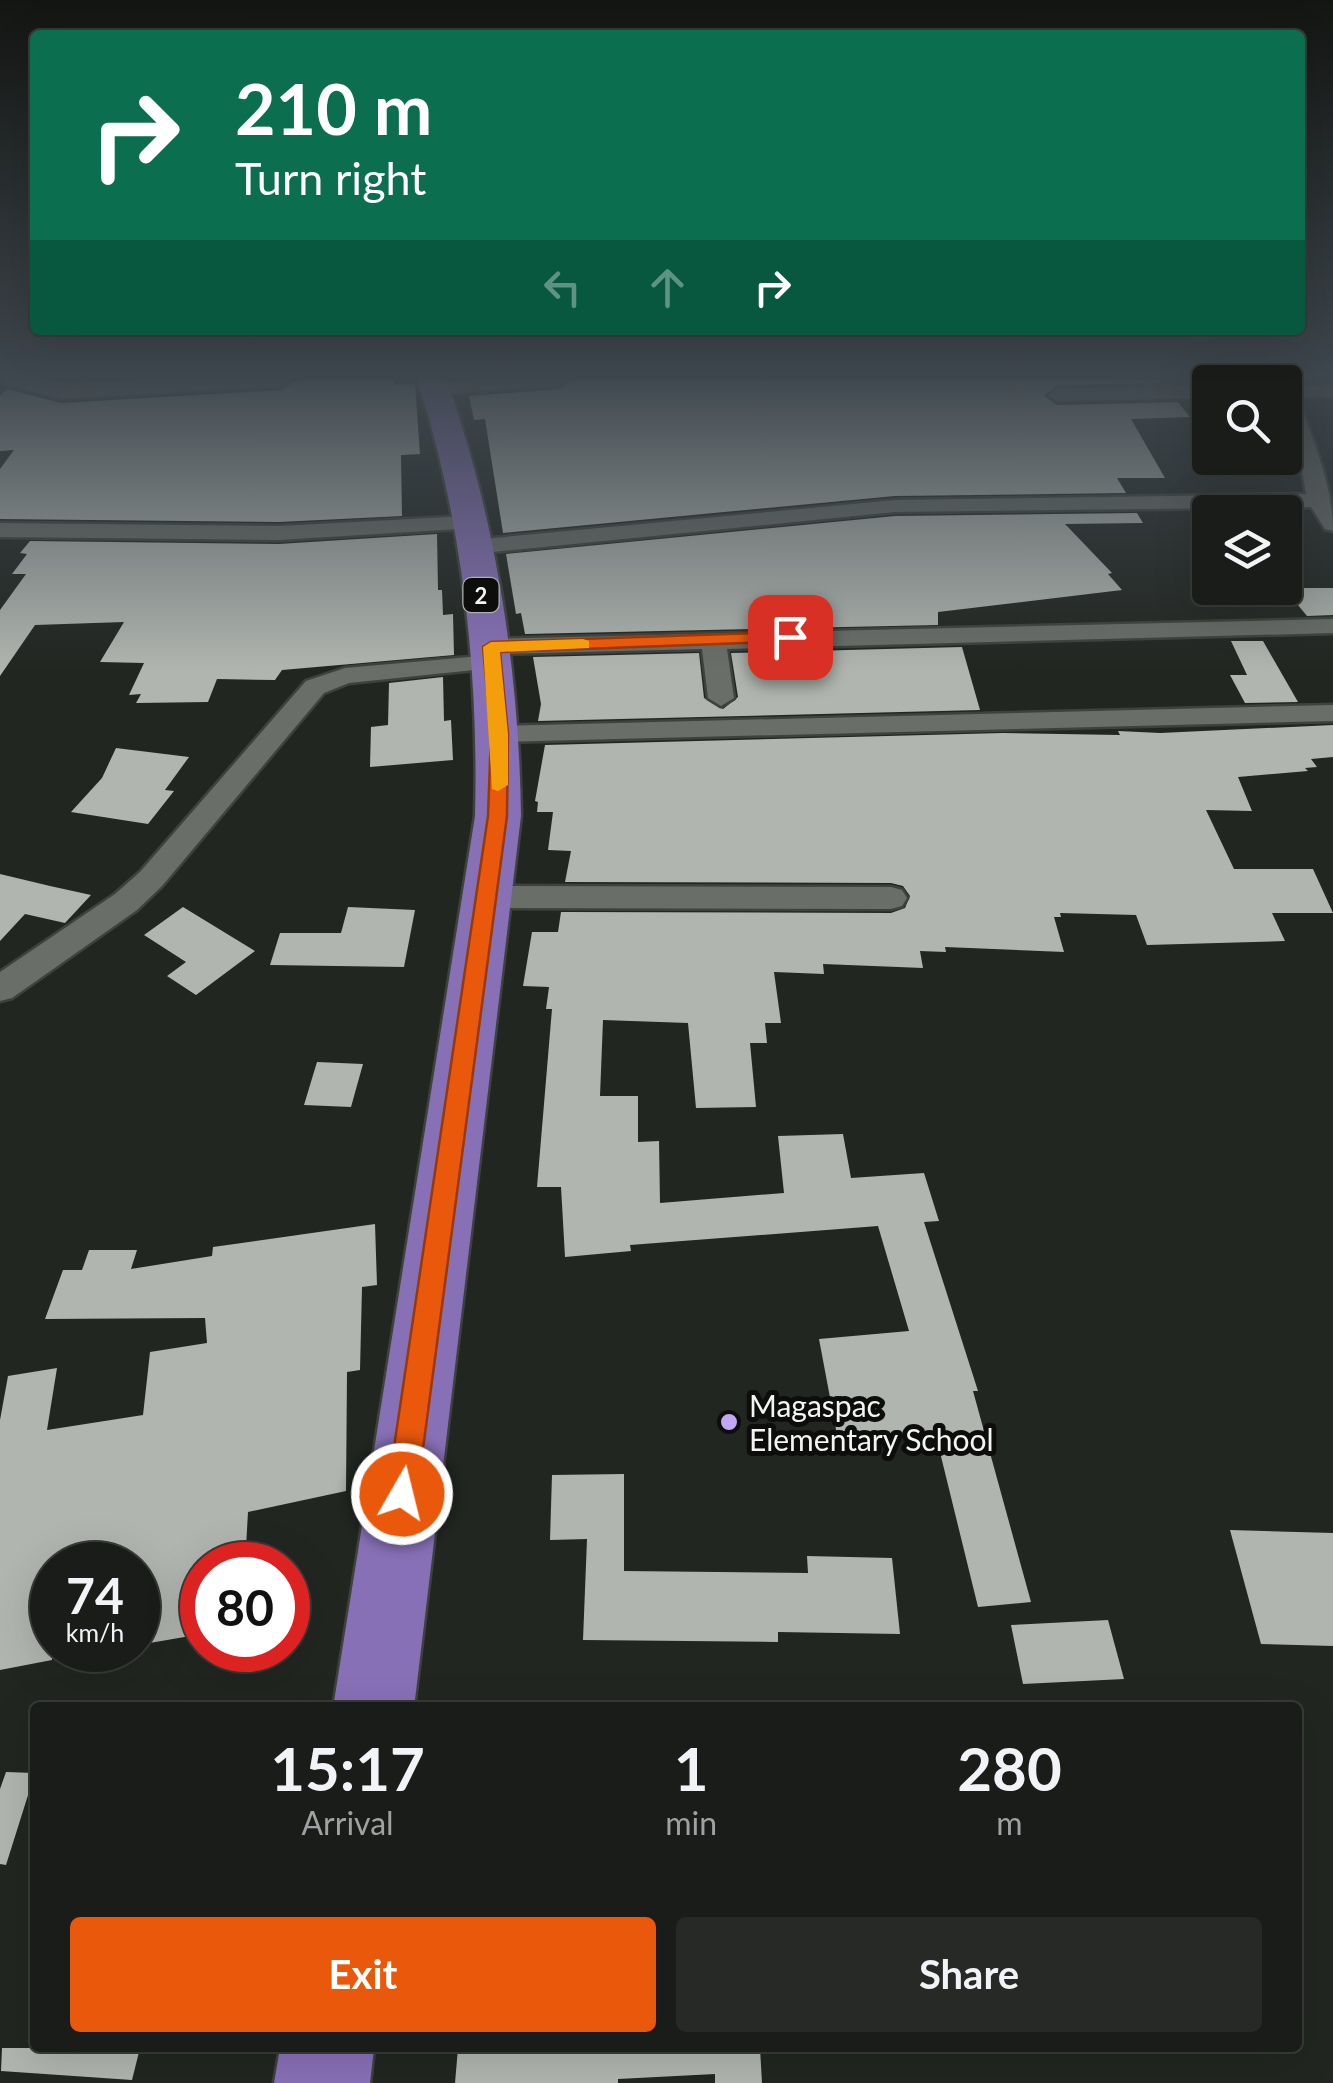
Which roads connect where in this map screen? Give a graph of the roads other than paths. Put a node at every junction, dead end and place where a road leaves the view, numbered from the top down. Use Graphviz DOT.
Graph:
graph roads {
  1 [pos="459,476"];
  2 [pos="1313,476"];
  3 [pos="1318,500"];
  4 [pos="1333,524"];
  5 [pos="0,530"];
  6 [pos="470,535"];
  7 [pos="1333,626"];
  8 [pos="713,640"];
  9 [pos="492,654"];
  10 [pos="721,698"];
  11 [pos="1333,713"];
  12 [pos="500,734"];
  13 [pos="486,897"];
  14 [pos="891,898"];
  15 [pos="0,989"];
  16 [pos="374,1702"];
  17 [pos="326,2052"];
  18 [pos="322,2083"];
  1 -- 6 [label="highway, 2"];
  2 -- 3 [label="street"];
  3 -- 4 [label="street"];
  3 -- 6 [label="street"];
  5 -- 6 [label="street"];
  6 -- 9 [label="highway, 2"];
  7 -- 8 [label="street"];
  8 -- 9 [label="street"];
  8 -- 10 [label="street"];
  9 -- 12 [label="highway, 2"];
  9 -- 15 [label="street"];
  11 -- 12 [label="street"];
  12 -- 13 [label="highway, 2"];
  13 -- 14 [label="street"];
  13 -- 16 [label="highway, 2"];
  17 -- 18 [label="highway"];
}
